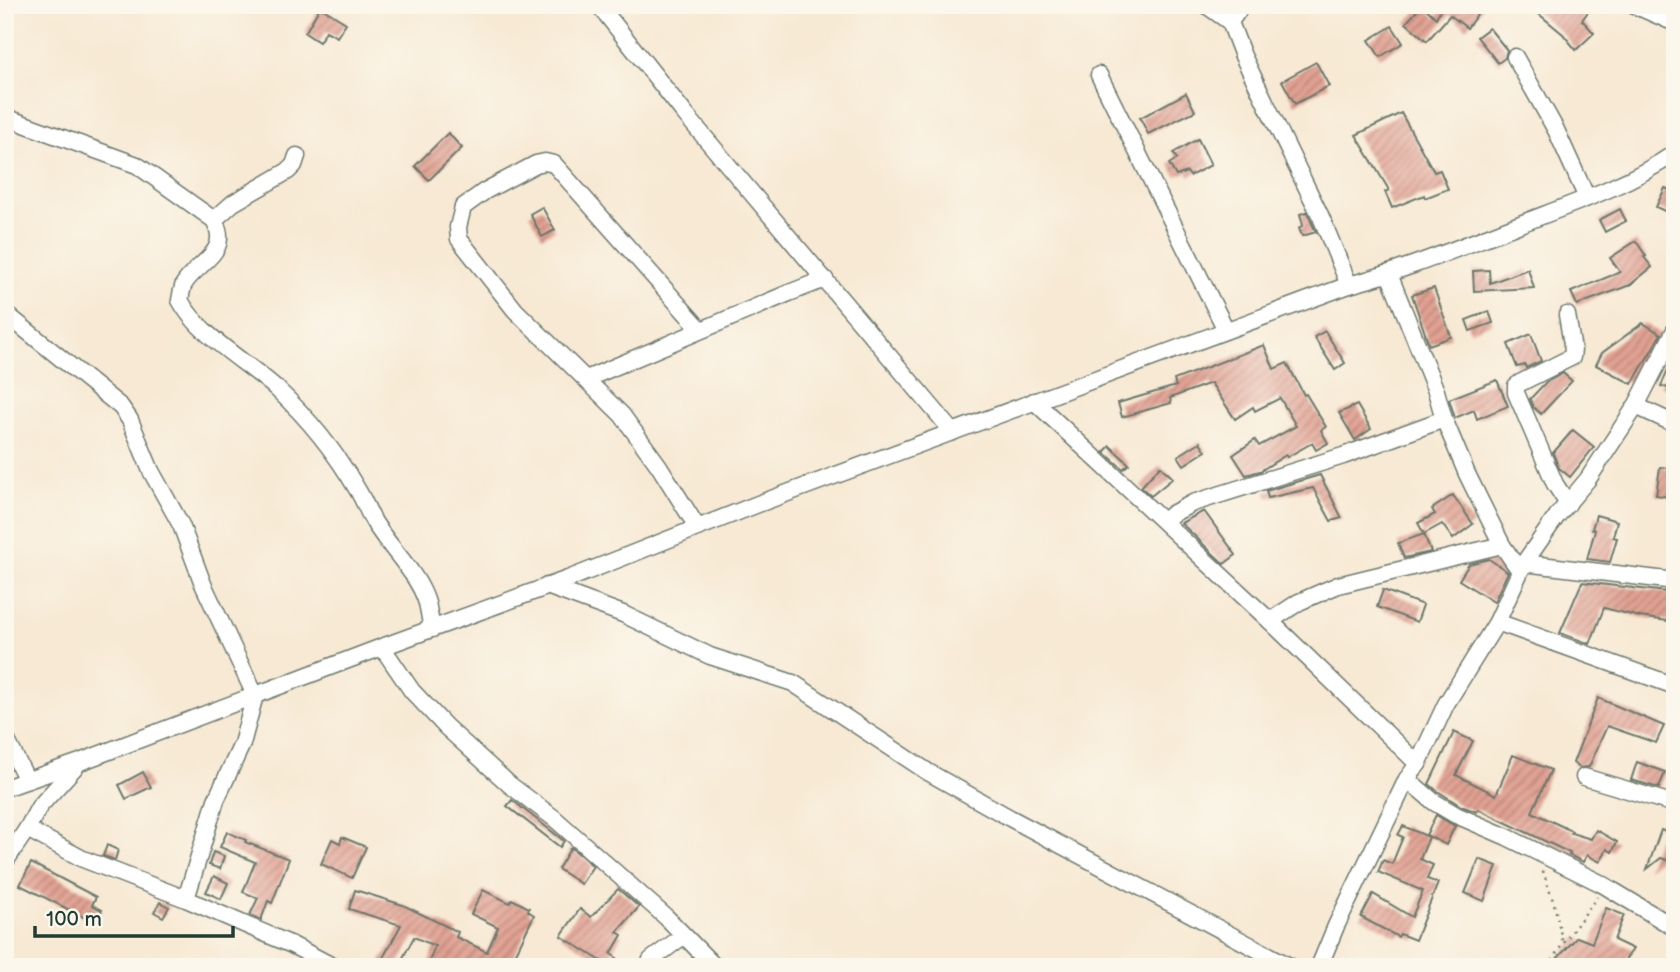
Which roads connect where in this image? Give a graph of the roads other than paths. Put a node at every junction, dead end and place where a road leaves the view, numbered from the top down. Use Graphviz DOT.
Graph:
graph roads {
  1 [pos="599,5"];
  2 [pos="1206,5"];
  3 [pos="1242,5"];
  4 [pos="1634,5"];
  5 [pos="1230,22"];
  6 [pos="1675,23"];
  7 [pos="1514,57"];
  8 [pos="1099,75"];
  9 [pos="5,117"];
  10 [pos="1675,153"];
  11 [pos="297,156"];
  12 [pos="1587,198"];
  13 [pos="214,220"];
  14 [pos="1390,274"];
  15 [pos="825,279"];
  16 [pos="1349,285"];
  17 [pos="5,313"];
  18 [pos="1567,315"];
  19 [pos="701,330"];
  20 [pos="1226,330"];
  21 [pos="1675,330"];
  22 [pos="586,379"];
  23 [pos="1034,401"];
  24 [pos="1636,406"];
  25 [pos="1444,419"];
  26 [pos="1675,424"];
  27 [pos="953,432"];
  28 [pos="1568,504"];
  29 [pos="1164,521"];
  30 [pos="697,527"];
  31 [pos="1503,545"];
  32 [pos="1522,567"];
  33 [pos="1675,581"];
  34 [pos="547,586"];
  35 [pos="1270,621"];
  36 [pos="1497,622"];
  37 [pos="432,629"];
  38 [pos="382,647"];
  39 [pos="1675,686"];
  40 [pos="255,695"];
  41 [pos="5,737"];
  42 [pos="80,762"];
  43 [pos="1418,764"];
  44 [pos="1584,777"];
  45 [pos="1407,779"];
  46 [pos="27,780"];
  47 [pos="5,788"];
  48 [pos="1675,804"];
  49 [pos="27,830"];
  50 [pos="5,862"];
  51 [pos="186,899"];
  52 [pos="1675,928"];
  53 [pos="683,936"];
  54 [pos="334,967"];
  55 [pos="648,967"];
  56 [pos="715,967"];
  57 [pos="1291,967"];
  58 [pos="1319,967"];
  1 -- 15 [label="street"];
  2 -- 5 [label="street"];
  3 -- 5 [label="street"];
  4 -- 6 [label="street"];
  5 -- 16 [label="street"];
  7 -- 12 [label="street"];
  8 -- 20 [label="street"];
  9 -- 13 [label="street"];
  10 -- 12 [label="street"];
  11 -- 13 [label="street"];
  12 -- 14 [label="street"];
  13 -- 37 [label="street"];
  14 -- 16 [label="street"];
  14 -- 25 [label="street"];
  15 -- 19 [label="street"];
  15 -- 27 [label="street"];
  16 -- 20 [label="street"];
  17 -- 40 [label="street"];
  18 -- 28 [label="street"];
  19 -- 22 [label="street"];
  19 -- 22 [label="street"];
  20 -- 23 [label="street"];
  21 -- 24 [label="street"];
  22 -- 30 [label="street"];
  23 -- 27 [label="street"];
  23 -- 29 [label="street"];
  24 -- 26 [label="street"];
  24 -- 28 [label="street"];
  25 -- 29 [label="street"];
  25 -- 31 [label="street"];
  27 -- 30 [label="street"];
  28 -- 32 [label="street"];
  29 -- 35 [label="street"];
  30 -- 34 [label="street"];
  31 -- 32 [label="street"];
  31 -- 35 [label="street"];
  32 -- 33 [label="street"];
  32 -- 36 [label="street"];
  34 -- 37 [label="street"];
  34 -- 57 [label="street"];
  35 -- 43 [label="street"];
  36 -- 39 [label="street"];
  36 -- 43 [label="street"];
  37 -- 38 [label="street"];
  38 -- 40 [label="street"];
  38 -- 53 [label="street"];
  40 -- 42 [label="street"];
  40 -- 51 [label="street"];
  41 -- 46 [label="street"];
  42 -- 46 [label="street"];
  42 -- 49 [label="street"];
  43 -- 45 [label="street"];
  44 -- 48 [label="street"];
  45 -- 52 [label="street"];
  45 -- 58 [label="street"];
  46 -- 47 [label="street"];
  49 -- 50 [label="street"];
  49 -- 51 [label="street"];
  51 -- 54 [label="street"];
  53 -- 55 [label="street"];
  53 -- 56 [label="street"];
}
